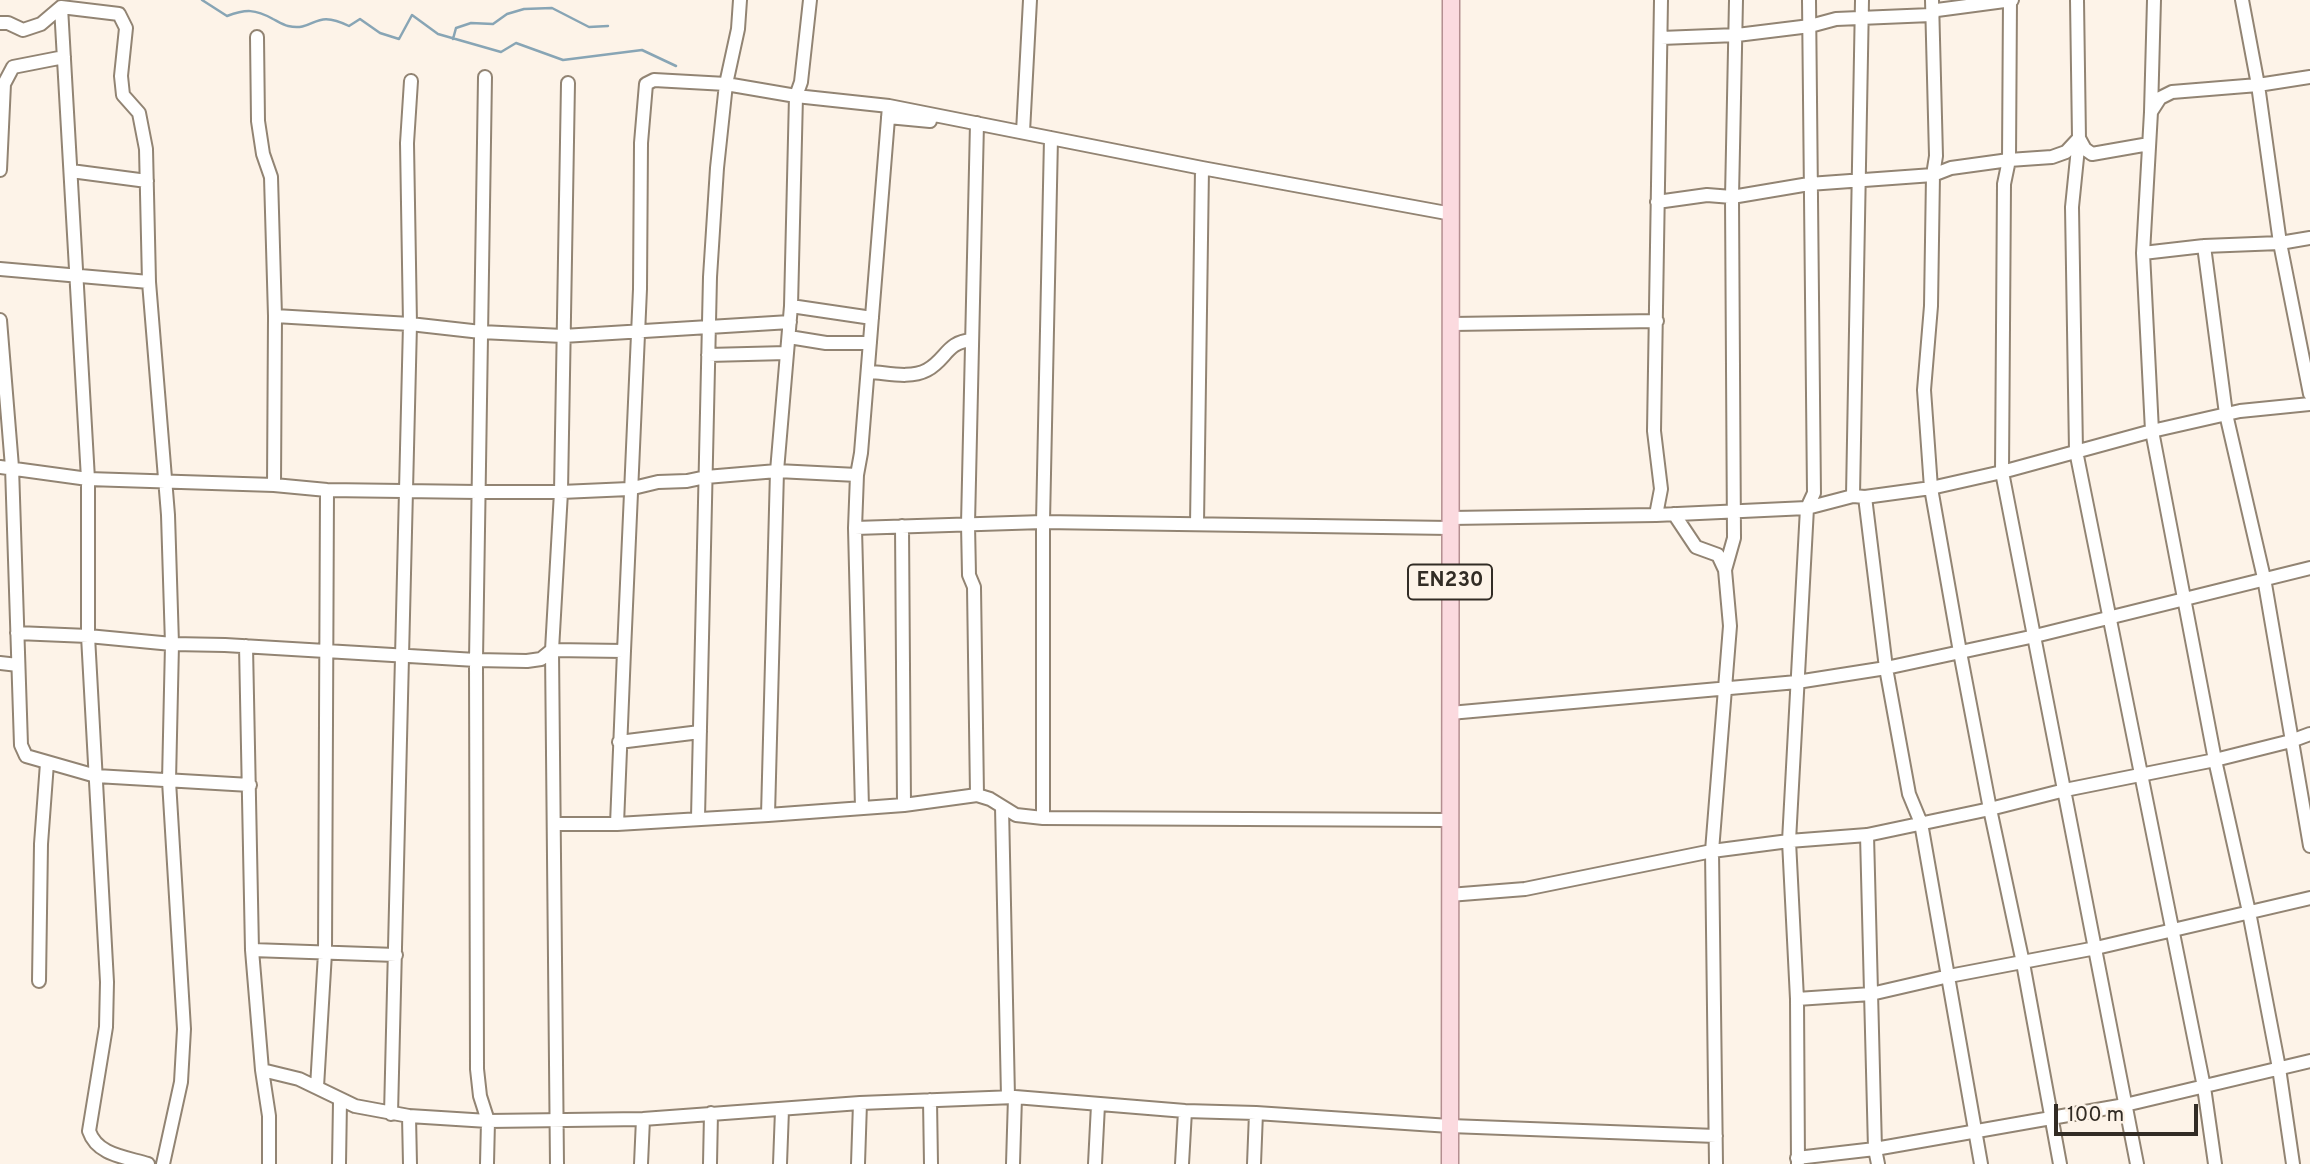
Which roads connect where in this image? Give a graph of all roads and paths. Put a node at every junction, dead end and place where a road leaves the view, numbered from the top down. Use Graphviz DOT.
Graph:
graph roads {
  1 [pos="740,0"];
  2 [pos="810,0"];
  3 [pos="1030,0"];
  4 [pos="1451,0"];
  5 [pos="1661,0"];
  6 [pos="1736,0"];
  7 [pos="1809,0"];
  8 [pos="1861,0"];
  9 [pos="1932,0"];
  10 [pos="2011,0"];
  11 [pos="2077,0"];
  12 [pos="2154,0"];
  13 [pos="2242,0"];
  14 [pos="61,7"];
  15 [pos="1931,15"];
  16 [pos="1862,19"];
  17 [pos="0,23"];
  18 [pos="1810,26"];
  19 [pos="1737,35"];
  20 [pos="257,37"];
  21 [pos="1661,38"];
  22 [pos="64,57"];
  23 [pos="2310,76"];
  24 [pos="485,77"];
  25 [pos="411,81"];
  26 [pos="568,83"];
  27 [pos="726,84"];
  28 [pos="2258,85"];
  29 [pos="796,96"];
  30 [pos="889,111"];
  31 [pos="2151,112"];
  32 [pos="977,126"];
  33 [pos="1023,132"];
  34 [pos="1051,138"];
  35 [pos="2079,138"];
  36 [pos="2149,144"];
  37 [pos="2009,160"];
  38 [pos="1202,168"];
  39 [pos="0,170"];
  40 [pos="71,171"];
  41 [pos="1933,175"];
  42 [pos="147,181"];
  43 [pos="1860,181"];
  44 [pos="1809,184"];
  45 [pos="1732,197"];
  46 [pos="1657,202"];
  47 [pos="1451,214"];
  48 [pos="2310,238"];
  49 [pos="2280,243"];
  50 [pos="2204,246"];
  51 [pos="2143,253"];
  52 [pos="0,269"];
  53 [pos="78,277"];
  54 [pos="149,282"];
  55 [pos="791,306"];
  56 [pos="275,316"];
  57 [pos="872,318"];
  58 [pos="0,320"];
  59 [pos="1657,321"];
  60 [pos="790,322"];
  61 [pos="410,324"];
  62 [pos="1452,324"];
  63 [pos="708,326"];
  64 [pos="638,331"];
  65 [pos="481,332"];
  66 [pos="563,336"];
  67 [pos="789,337"];
  68 [pos="972,340"];
  69 [pos="870,343"];
  70 [pos="787,353"];
  71 [pos="708,355"];
  72 [pos="871,372"];
  73 [pos="2310,394"];
  74 [pos="2310,404"];
  75 [pos="2226,414"];
  76 [pos="2152,431"];
  77 [pos="2076,451"];
  78 [pos="6,467"];
  79 [pos="777,471"];
  80 [pos="2002,472"];
  81 [pos="857,475"];
  82 [pos="706,477"];
  83 [pos="88,479"];
  84 [pos="166,480"];
  85 [pos="274,485"];
  86 [pos="1931,488"];
  87 [pos="629,489"];
  88 [pos="327,490"];
  89 [pos="405,491"];
  90 [pos="478,492"];
  91 [pos="561,492"];
  92 [pos="1859,497"];
  93 [pos="1807,508"];
  94 [pos="1735,511"];
  95 [pos="1674,514"];
  96 [pos="1656,515"];
  97 [pos="1043,522"];
  98 [pos="968,523"];
  99 [pos="1450,523"];
  100 [pos="1197,524"];
  101 [pos="902,526"];
  102 [pos="855,528"];
  103 [pos="2310,568"];
  104 [pos="1725,570"];
  105 [pos="2264,578"];
  106 [pos="2183,599"];
  107 [pos="2110,616"];
  108 [pos="17,633"];
  109 [pos="88,636"];
  110 [pos="2035,636"];
  111 [pos="172,644"];
  112 [pos="246,646"];
  113 [pos="552,650"];
  114 [pos="624,651"];
  115 [pos="328,652"];
  116 [pos="1960,652"];
  117 [pos="402,654"];
  118 [pos="476,660"];
  119 [pos="0,663"];
  120 [pos="18,665"];
  121 [pos="1886,668"];
  122 [pos="1797,682"];
  123 [pos="1726,688"];
  124 [pos="1450,713"];
  125 [pos="700,732"];
  126 [pos="2310,734"];
  127 [pos="2291,741"];
  128 [pos="619,742"];
  129 [pos="2214,760"];
  130 [pos="47,763"];
  131 [pos="2141,774"];
  132 [pos="96,776"];
  133 [pos="169,781"];
  134 [pos="250,785"];
  135 [pos="2065,790"];
  136 [pos="976,795"];
  137 [pos="904,805"];
  138 [pos="1002,807"];
  139 [pos="862,808"];
  140 [pos="1990,809"];
  141 [pos="768,815"];
  142 [pos="698,818"];
  143 [pos="1043,818"];
  144 [pos="1449,820"];
  145 [pos="1921,823"];
  146 [pos="554,824"];
  147 [pos="617,824"];
  148 [pos="1867,835"];
  149 [pos="1789,841"];
  150 [pos="2310,846"];
  151 [pos="1713,851"];
  152 [pos="1449,895"];
  153 [pos="2310,898"];
  154 [pos="2249,912"];
  155 [pos="2172,929"];
  156 [pos="2096,948"];
  157 [pos="253,950"];
  158 [pos="325,953"];
  159 [pos="396,955"];
  160 [pos="2023,963"];
  161 [pos="1949,976"];
  162 [pos="39,981"];
  163 [pos="1871,994"];
  164 [pos="1797,999"];
  165 [pos="2310,1061"];
  166 [pos="2279,1068"];
  167 [pos="262,1070"];
  168 [pos="317,1087"];
  169 [pos="2204,1087"];
  170 [pos="1012,1097"];
  171 [pos="930,1100"];
  172 [pos="340,1101"];
  173 [pos="860,1103"];
  174 [pos="1098,1105"];
  175 [pos="2125,1105"];
  176 [pos="782,1110"];
  177 [pos="1185,1111"];
  178 [pos="711,1113"];
  179 [pos="1256,1113"];
  180 [pos="391,1114"];
  181 [pos="408,1116"];
  182 [pos="2053,1118"];
  183 [pos="643,1119"];
  184 [pos="488,1121"];
  185 [pos="556,1121"];
  186 [pos="1450,1126"];
  187 [pos="1974,1130"];
  188 [pos="1716,1136"];
  189 [pos="1875,1149"];
  190 [pos="124,1160"];
  191 [pos="1798,1161"];
  192 [pos="148,1164"];
  193 [pos="163,1164"];
  194 [pos="269,1164"];
  195 [pos="339,1164"];
  196 [pos="410,1164"];
  197 [pos="487,1164"];
  198 [pos="558,1164"];
  199 [pos="641,1164"];
  200 [pos="710,1164"];
  201 [pos="780,1164"];
  202 [pos="858,1164"];
  203 [pos="931,1164"];
  204 [pos="1013,1164"];
  205 [pos="1095,1164"];
  206 [pos="1182,1164"];
  207 [pos="1254,1164"];
  208 [pos="1450,1164"];
  209 [pos="1716,1164"];
  210 [pos="1878,1164"];
  211 [pos="1981,1164"];
  212 [pos="2060,1164"];
  213 [pos="2137,1164"];
  214 [pos="2215,1164"];
  215 [pos="2293,1164"];
  1 -- 27 [label="street"];
  2 -- 29 [label="street"];
  3 -- 33 [label="street"];
  4 -- 47 [label="main road, EN230"];
  5 -- 21 [label="street"];
  6 -- 19 [label="street"];
  7 -- 18 [label="street"];
  8 -- 16 [label="street"];
  9 -- 15 [label="street"];
  10 -- 15 [label="street"];
  10 -- 37 [label="street"];
  11 -- 35 [label="street"];
  12 -- 31 [label="street"];
  13 -- 28 [label="street"];
  14 -- 17 [label="street"];
  14 -- 22 [label="street"];
  14 -- 42 [label="street"];
  15 -- 16 [label="street"];
  15 -- 41 [label="street"];
  16 -- 18 [label="street"];
  16 -- 43 [label="street"];
  18 -- 19 [label="street"];
  18 -- 44 [label="street"];
  19 -- 21 [label="street"];
  19 -- 45 [label="street"];
  20 -- 56 [label="street"];
  21 -- 46 [label="street"];
  22 -- 39 [label="street"];
  22 -- 40 [label="street"];
  23 -- 28 [label="street"];
  24 -- 65 [label="street"];
  25 -- 61 [label="street"];
  26 -- 66 [label="street"];
  27 -- 29 [label="street"];
  27 -- 63 [label="street"];
  27 -- 64 [label="street"];
  28 -- 31 [label="street"];
  28 -- 49 [label="street"];
  29 -- 30 [label="street"];
  29 -- 55 [label="street"];
  30 -- 32 [label="street"];
  30 -- 57 [label="street"];
  31 -- 36 [label="street"];
  32 -- 33 [label="street"];
  32 -- 68 [label="street"];
  33 -- 34 [label="street"];
  34 -- 38 [label="street"];
  34 -- 97 [label="street"];
  35 -- 36 [label="street"];
  35 -- 37 [label="street"];
  35 -- 77 [label="street"];
  36 -- 51 [label="street"];
  37 -- 41 [label="street"];
  37 -- 80 [label="street"];
  38 -- 47 [label="street"];
  38 -- 100 [label="street"];
  40 -- 42 [label="street"];
  40 -- 53 [label="street"];
  41 -- 43 [label="street"];
  41 -- 86 [label="street"];
  42 -- 54 [label="street"];
  43 -- 44 [label="street"];
  43 -- 92 [label="street"];
  44 -- 45 [label="street"];
  44 -- 93 [label="street"];
  45 -- 46 [label="street"];
  45 -- 94 [label="street"];
  46 -- 59 [label="street"];
  47 -- 62 [label="main road, EN230"];
  48 -- 49 [label="street"];
  49 -- 50 [label="street"];
  49 -- 73 [label="street"];
  50 -- 51 [label="street"];
  50 -- 75 [label="street"];
  51 -- 76 [label="street"];
  52 -- 53 [label="street"];
  53 -- 54 [label="street"];
  53 -- 83 [label="street"];
  54 -- 84 [label="street"];
  55 -- 57 [label="street"];
  55 -- 60 [label="street"];
  56 -- 61 [label="street"];
  56 -- 85 [label="street"];
  57 -- 69 [label="street"];
  58 -- 78 [label="street"];
  59 -- 62 [label="street"];
  59 -- 96 [label="street"];
  60 -- 63 [label="street"];
  60 -- 67 [label="street"];
  61 -- 65 [label="street"];
  61 -- 89 [label="street"];
  62 -- 99 [label="main road, EN230"];
  63 -- 64 [label="street"];
  63 -- 71 [label="street"];
  64 -- 66 [label="street"];
  64 -- 87 [label="street"];
  65 -- 66 [label="street"];
  65 -- 90 [label="street"];
  66 -- 91 [label="street"];
  67 -- 69 [label="street"];
  67 -- 70 [label="street"];
  68 -- 72 [label="street"];
  68 -- 98 [label="street"];
  69 -- 81 [label="street"];
  70 -- 71 [label="street"];
  70 -- 79 [label="street"];
  71 -- 82 [label="street"];
  74 -- 75 [label="street"];
  75 -- 76 [label="street"];
  75 -- 105 [label="street"];
  76 -- 77 [label="street"];
  76 -- 106 [label="street"];
  77 -- 80 [label="street"];
  77 -- 107 [label="street"];
  78 -- 83 [label="street"];
  78 -- 108 [label="street"];
  79 -- 81 [label="street"];
  79 -- 82 [label="street"];
  79 -- 141 [label="street"];
  80 -- 86 [label="street"];
  80 -- 110 [label="street"];
  81 -- 102 [label="street"];
  82 -- 87 [label="street"];
  82 -- 125 [label="street"];
  83 -- 84 [label="street"];
  83 -- 109 [label="street"];
  84 -- 85 [label="street"];
  84 -- 111 [label="street"];
  85 -- 88 [label="street"];
  86 -- 92 [label="street"];
  86 -- 116 [label="street"];
  87 -- 91 [label="street"];
  87 -- 114 [label="street"];
  88 -- 89 [label="street"];
  88 -- 115 [label="street"];
  89 -- 90 [label="street"];
  89 -- 117 [label="street"];
  90 -- 91 [label="street"];
  90 -- 118 [label="street"];
  91 -- 113 [label="street"];
  92 -- 93 [label="street"];
  92 -- 121 [label="street"];
  93 -- 94 [label="street"];
  93 -- 122 [label="street"];
  94 -- 95 [label="street"];
  94 -- 104 [label="street"];
  95 -- 96 [label="street"];
  95 -- 104 [label="street"];
  96 -- 99 [label="street"];
  97 -- 98 [label="street"];
  97 -- 100 [label="street"];
  97 -- 143 [label="street"];
  98 -- 101 [label="street"];
  98 -- 136 [label="street"];
  99 -- 100 [label="street"];
  99 -- 124 [label="main road, EN230"];
  101 -- 102 [label="street"];
  101 -- 137 [label="street"];
  102 -- 139 [label="street"];
  103 -- 105 [label="street"];
  104 -- 123 [label="street"];
  105 -- 106 [label="street"];
  105 -- 127 [label="street"];
  106 -- 107 [label="street"];
  106 -- 129 [label="street"];
  107 -- 110 [label="street"];
  107 -- 131 [label="street"];
  108 -- 109 [label="street"];
  108 -- 120 [label="street"];
  109 -- 111 [label="street"];
  109 -- 132 [label="street"];
  110 -- 116 [label="street"];
  110 -- 135 [label="street"];
  111 -- 112 [label="street"];
  111 -- 133 [label="street"];
  112 -- 115 [label="street"];
  112 -- 134 [label="street"];
  113 -- 114 [label="street"];
  113 -- 118 [label="street"];
  113 -- 146 [label="street"];
  114 -- 128 [label="street"];
  115 -- 117 [label="street"];
  115 -- 158 [label="street"];
  116 -- 121 [label="street"];
  116 -- 140 [label="street"];
  117 -- 118 [label="street"];
  117 -- 159 [label="street"];
  118 -- 184 [label="street"];
  119 -- 120 [label="street"];
  120 -- 130 [label="street"];
  121 -- 122 [label="street"];
  121 -- 145 [label="street"];
  122 -- 123 [label="street"];
  122 -- 149 [label="street"];
  123 -- 124 [label="street"];
  123 -- 151 [label="street"];
  124 -- 144 [label="main road, EN230"];
  125 -- 128 [label="street"];
  125 -- 142 [label="street"];
  126 -- 127 [label="street"];
  127 -- 129 [label="street"];
  127 -- 150 [label="street"];
  128 -- 147 [label="street"];
  129 -- 131 [label="street"];
  129 -- 154 [label="street"];
  130 -- 132 [label="street"];
  130 -- 162 [label="street"];
  131 -- 135 [label="street"];
  131 -- 155 [label="street"];
  132 -- 133 [label="street"];
  132 -- 190 [label="street"];
  133 -- 134 [label="street"];
  133 -- 193 [label="street"];
  134 -- 157 [label="street"];
  135 -- 140 [label="street"];
  135 -- 156 [label="street"];
  136 -- 137 [label="street"];
  136 -- 138 [label="street"];
  137 -- 139 [label="street"];
  138 -- 143 [label="street"];
  138 -- 170 [label="street"];
  139 -- 141 [label="street"];
  140 -- 145 [label="street"];
  140 -- 160 [label="street"];
  141 -- 142 [label="street"];
  142 -- 147 [label="street"];
  143 -- 144 [label="street"];
  144 -- 152 [label="main road, EN230"];
  145 -- 148 [label="street"];
  145 -- 161 [label="street"];
  146 -- 147 [label="street"];
  146 -- 185 [label="street"];
  148 -- 149 [label="street"];
  148 -- 163 [label="street"];
  149 -- 151 [label="street"];
  149 -- 164 [label="street"];
  151 -- 152 [label="street"];
  151 -- 188 [label="street"];
  152 -- 186 [label="main road, EN230"];
  153 -- 154 [label="street"];
  154 -- 155 [label="street"];
  154 -- 166 [label="street"];
  155 -- 156 [label="street"];
  155 -- 169 [label="street"];
  156 -- 160 [label="street"];
  156 -- 175 [label="street"];
  157 -- 158 [label="street"];
  157 -- 167 [label="street"];
  158 -- 159 [label="street"];
  158 -- 168 [label="street"];
  159 -- 180 [label="street"];
  160 -- 161 [label="street"];
  160 -- 182 [label="street"];
  161 -- 163 [label="street"];
  161 -- 187 [label="street"];
  163 -- 164 [label="street"];
  163 -- 189 [label="street"];
  164 -- 191 [label="street"];
  165 -- 166 [label="street"];
  166 -- 169 [label="street"];
  166 -- 215 [label="street"];
  167 -- 168 [label="street"];
  167 -- 194 [label="street"];
  168 -- 172 [label="street"];
  169 -- 175 [label="street"];
  169 -- 214 [label="street"];
  170 -- 171 [label="street"];
  170 -- 174 [label="street"];
  170 -- 204 [label="street"];
  171 -- 173 [label="street"];
  171 -- 203 [label="street"];
  172 -- 180 [label="street"];
  172 -- 195 [label="street"];
  173 -- 176 [label="street"];
  173 -- 202 [label="street"];
  174 -- 177 [label="street"];
  174 -- 205 [label="street"];
  175 -- 182 [label="street"];
  175 -- 213 [label="street"];
  176 -- 178 [label="street"];
  176 -- 201 [label="street"];
  177 -- 179 [label="street"];
  177 -- 206 [label="street"];
  178 -- 183 [label="street"];
  178 -- 200 [label="street"];
  179 -- 186 [label="street"];
  179 -- 207 [label="street"];
  180 -- 181 [label="street"];
  181 -- 184 [label="street"];
  181 -- 196 [label="street"];
  182 -- 187 [label="street"];
  182 -- 212 [label="street"];
  183 -- 185 [label="street"];
  183 -- 199 [label="street"];
  184 -- 185 [label="street"];
  184 -- 197 [label="street"];
  185 -- 198 [label="street"];
  186 -- 188 [label="street"];
  186 -- 208 [label="main road, EN230"];
  187 -- 189 [label="street"];
  187 -- 211 [label="street"];
  188 -- 209 [label="street"];
  189 -- 191 [label="street"];
  189 -- 210 [label="street"];
  190 -- 192 [label="street"];
}
